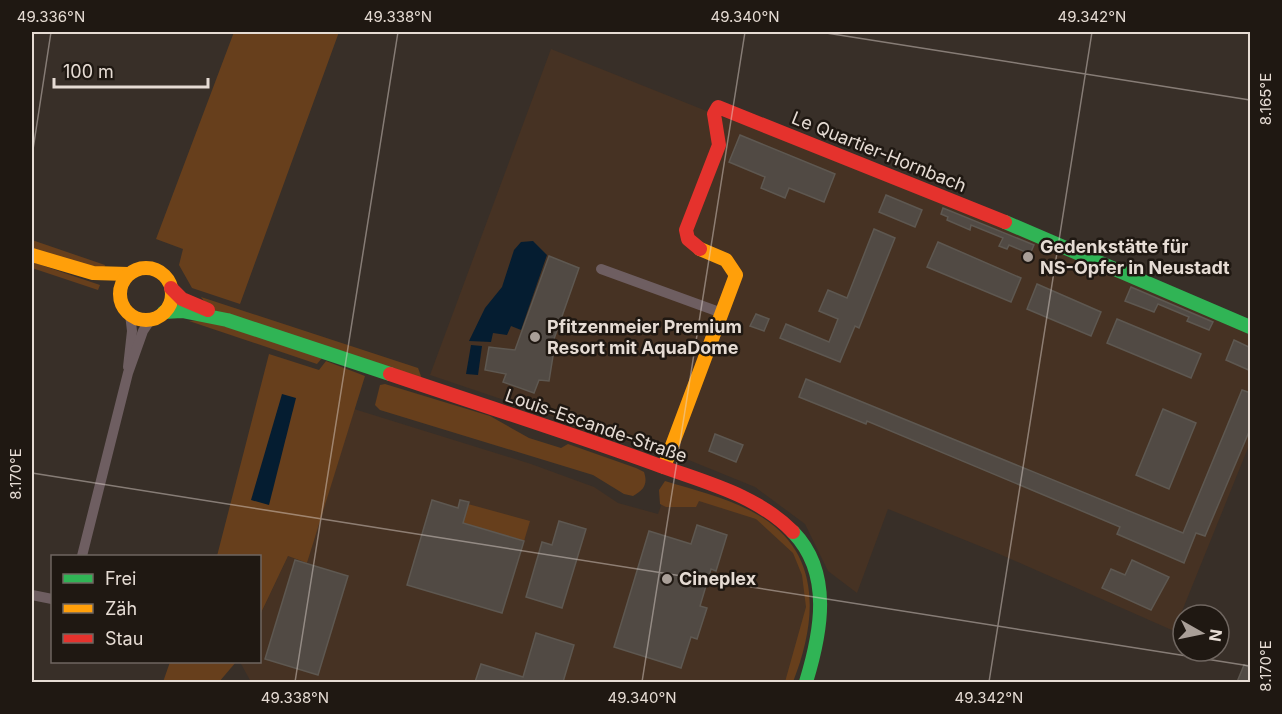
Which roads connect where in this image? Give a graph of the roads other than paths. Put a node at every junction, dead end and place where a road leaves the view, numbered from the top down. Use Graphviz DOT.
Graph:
graph roads {
  1 [pos="32,255"];
  2 [pos="68,267"];
  3 [pos="601,269"];
  4 [pos="128,274"];
  5 [pos="171,288"];
  6 [pos="120,296"];
  7 [pos="722,313"];
  8 [pos="130,314"];
  9 [pos="157,315"];
  10 [pos="227,320"];
  11 [pos="1251,327"];
  12 [pos="128,373"];
  13 [pos="664,467"];
  14 [pos="82,555"];
  15 [pos="32,595"];
  16 [pos="51,599"];
  17 [pos="806,682"];
  1 -- 2 [label="street"];
  2 -- 4 [label="street"];
  2 -- 6 [label="street"];
  3 -- 7 [label="street"];
  4 -- 5 [label="street"];
  4 -- 6 [label="street"];
  5 -- 9 [label="street"];
  5 -- 10 [label="street, Louis-Escande-Straße"];
  6 -- 8 [label="street"];
  7 -- 11 [label="street, Le Quartier-Hornbach"];
  7 -- 13 [label="street, Le Quartier-Hornbach"];
  8 -- 9 [label="street"];
  8 -- 12 [label="street"];
  9 -- 10 [label="street, Louis-Escande-Straße"];
  9 -- 12 [label="street"];
  10 -- 13 [label="street, Louis-Escande-Straße"];
  12 -- 14 [label="street"];
  13 -- 17 [label="street, Louis-Escande-Straße"];
  15 -- 16 [label="street"];
}
